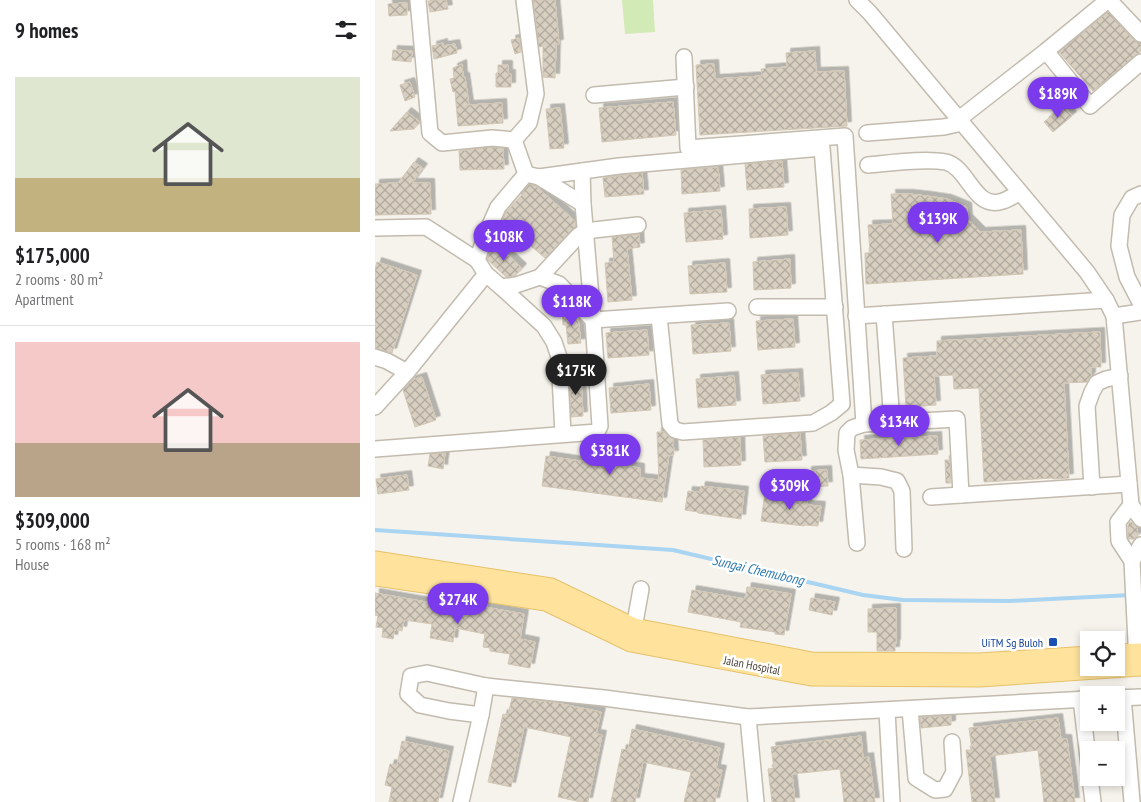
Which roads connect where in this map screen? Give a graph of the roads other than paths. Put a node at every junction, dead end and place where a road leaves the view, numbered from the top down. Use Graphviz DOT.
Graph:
graph roads {
  1 [pos="418,0"];
  2 [pos="524,0"];
  3 [pos="857,0"];
  4 [pos="1109,0"];
  5 [pos="1141,34"];
  6 [pos="1046,51"];
  7 [pos="684,57"];
  8 [pos="1141,62"];
  9 [pos="686,87"];
  10 [pos="594,95"];
  11 [pos="961,121"];
  12 [pos="867,133"];
  13 [pos="514,140"];
  14 [pos="868,165"];
  15 [pos="582,171"];
  16 [pos="532,175"];
  17 [pos="1020,192"];
  18 [pos="1141,194"];
  19 [pos="583,204"];
  20 [pos="639,225"];
  21 [pos="375,228"];
  22 [pos="585,231"];
  23 [pos="477,260"];
  24 [pos="486,274"];
  25 [pos="540,277"];
  26 [pos="501,287"];
  27 [pos="1106,300"];
  28 [pos="1141,304"];
  29 [pos="835,306"];
  30 [pos="757,307"];
  31 [pos="728,311"];
  32 [pos="1141,312"];
  33 [pos="884,314"];
  34 [pos="659,316"];
  35 [pos="856,316"];
  36 [pos="1114,316"];
  37 [pos="593,320"];
  38 [pos="375,357"];
  39 [pos="407,372"];
  40 [pos="1120,376"];
  41 [pos="375,407"];
  42 [pos="892,422"];
  43 [pos="864,424"];
  44 [pos="563,434"];
  45 [pos="375,449"];
  46 [pos="851,475"];
  47 [pos="1129,484"];
  48 [pos="1092,487"];
  49 [pos="961,495"];
  50 [pos="931,498"];
  51 [pos="1136,505"];
  52 [pos="1141,519"];
  53 [pos="857,543"];
  54 [pos="1141,545"];
  55 [pos="905,549"];
  56 [pos="375,561"];
  57 [pos="1132,561"];
  58 [pos="375,576"];
  59 [pos="641,589"];
  60 [pos="633,635"];
  61 [pos="1125,654"];
  62 [pos="1138,655"];
  63 [pos="1080,657"];
  64 [pos="486,686"];
  65 [pos="1141,696"];
  66 [pos="1125,697"];
  67 [pos="1080,699"];
  68 [pos="911,709"];
  69 [pos="887,710"];
  70 [pos="481,714"];
  71 [pos="749,717"];
  72 [pos="1124,731"];
  73 [pos="952,742"];
  74 [pos="1091,786"];
  75 [pos="461,802"];
  76 [pos="756,802"];
  77 [pos="892,802"];
  78 [pos="1093,802"];
  79 [pos="1132,802"];
  1 -- 13 [label="lane"];
  2 -- 13 [label="lane"];
  3 -- 11 [label="lane"];
  4 -- 5 [label="lane"];
  4 -- 6 [label="lane"];
  6 -- 8 [label="lane"];
  6 -- 11 [label="lane"];
  7 -- 9 [label="lane"];
  9 -- 10 [label="lane"];
  9 -- 35 [label="lane"];
  11 -- 12 [label="lane"];
  11 -- 17 [label="lane"];
  13 -- 16 [label="lane"];
  14 -- 17 [label="lane"];
  15 -- 16 [label="lane"];
  15 -- 19 [label="lane"];
  15 -- 29 [label="lane"];
  16 -- 19 [label="lane"];
  16 -- 23 [label="lane"];
  17 -- 27 [label="lane"];
  18 -- 28 [label="lane"];
  19 -- 22 [label="lane"];
  20 -- 22 [label="lane"];
  21 -- 23 [label="lane"];
  22 -- 25 [label="lane"];
  22 -- 37 [label="lane"];
  23 -- 24 [label="lane"];
  24 -- 26 [label="lane"];
  24 -- 39 [label="lane"];
  25 -- 26 [label="lane"];
  25 -- 37 [label="lane"];
  26 -- 44 [label="lane"];
  27 -- 33 [label="lane"];
  27 -- 36 [label="lane"];
  29 -- 30 [label="lane"];
  29 -- 34 [label="lane"];
  31 -- 34 [label="lane"];
  32 -- 36 [label="lane"];
  33 -- 35 [label="lane"];
  33 -- 42 [label="lane"];
  34 -- 37 [label="lane"];
  35 -- 43 [label="lane"];
  36 -- 40 [label="lane"];
  37 -- 44 [label="lane"];
  38 -- 39 [label="lane"];
  39 -- 41 [label="lane"];
  40 -- 47 [label="lane"];
  40 -- 48 [label="lane"];
  42 -- 43 [label="lane"];
  42 -- 49 [label="lane"];
  43 -- 46 [label="lane"];
  44 -- 45 [label="lane"];
  46 -- 53 [label="lane"];
  46 -- 55 [label="lane"];
  47 -- 48 [label="lane"];
  47 -- 51 [label="lane"];
  48 -- 49 [label="lane"];
  49 -- 50 [label="lane"];
  51 -- 52 [label="lane"];
  51 -- 57 [label="lane"];
  54 -- 57 [label="lane"];
  56 -- 60 [label="main road, Jalan Hospital"];
  57 -- 62 [label="lane"];
  58 -- 60 [label="main road, Jalan Hospital"];
  59 -- 60 [label="lane"];
  60 -- 62 [label="main road, Jalan Hospital"];
  60 -- 63 [label="main road, Jalan Hospital"];
  61 -- 62 [label="main road"];
  64 -- 70 [label="lane"];
  64 -- 70 [label="lane"];
  64 -- 71 [label="lane"];
  65 -- 66 [label="lane"];
  67 -- 68 [label="lane"];
  68 -- 69 [label="lane"];
  68 -- 73 [label="lane"];
  69 -- 71 [label="lane"];
  69 -- 77 [label="lane"];
  70 -- 75 [label="lane"];
  71 -- 76 [label="lane"];
  72 -- 79 [label="lane"];
  74 -- 78 [label="lane"];
}
